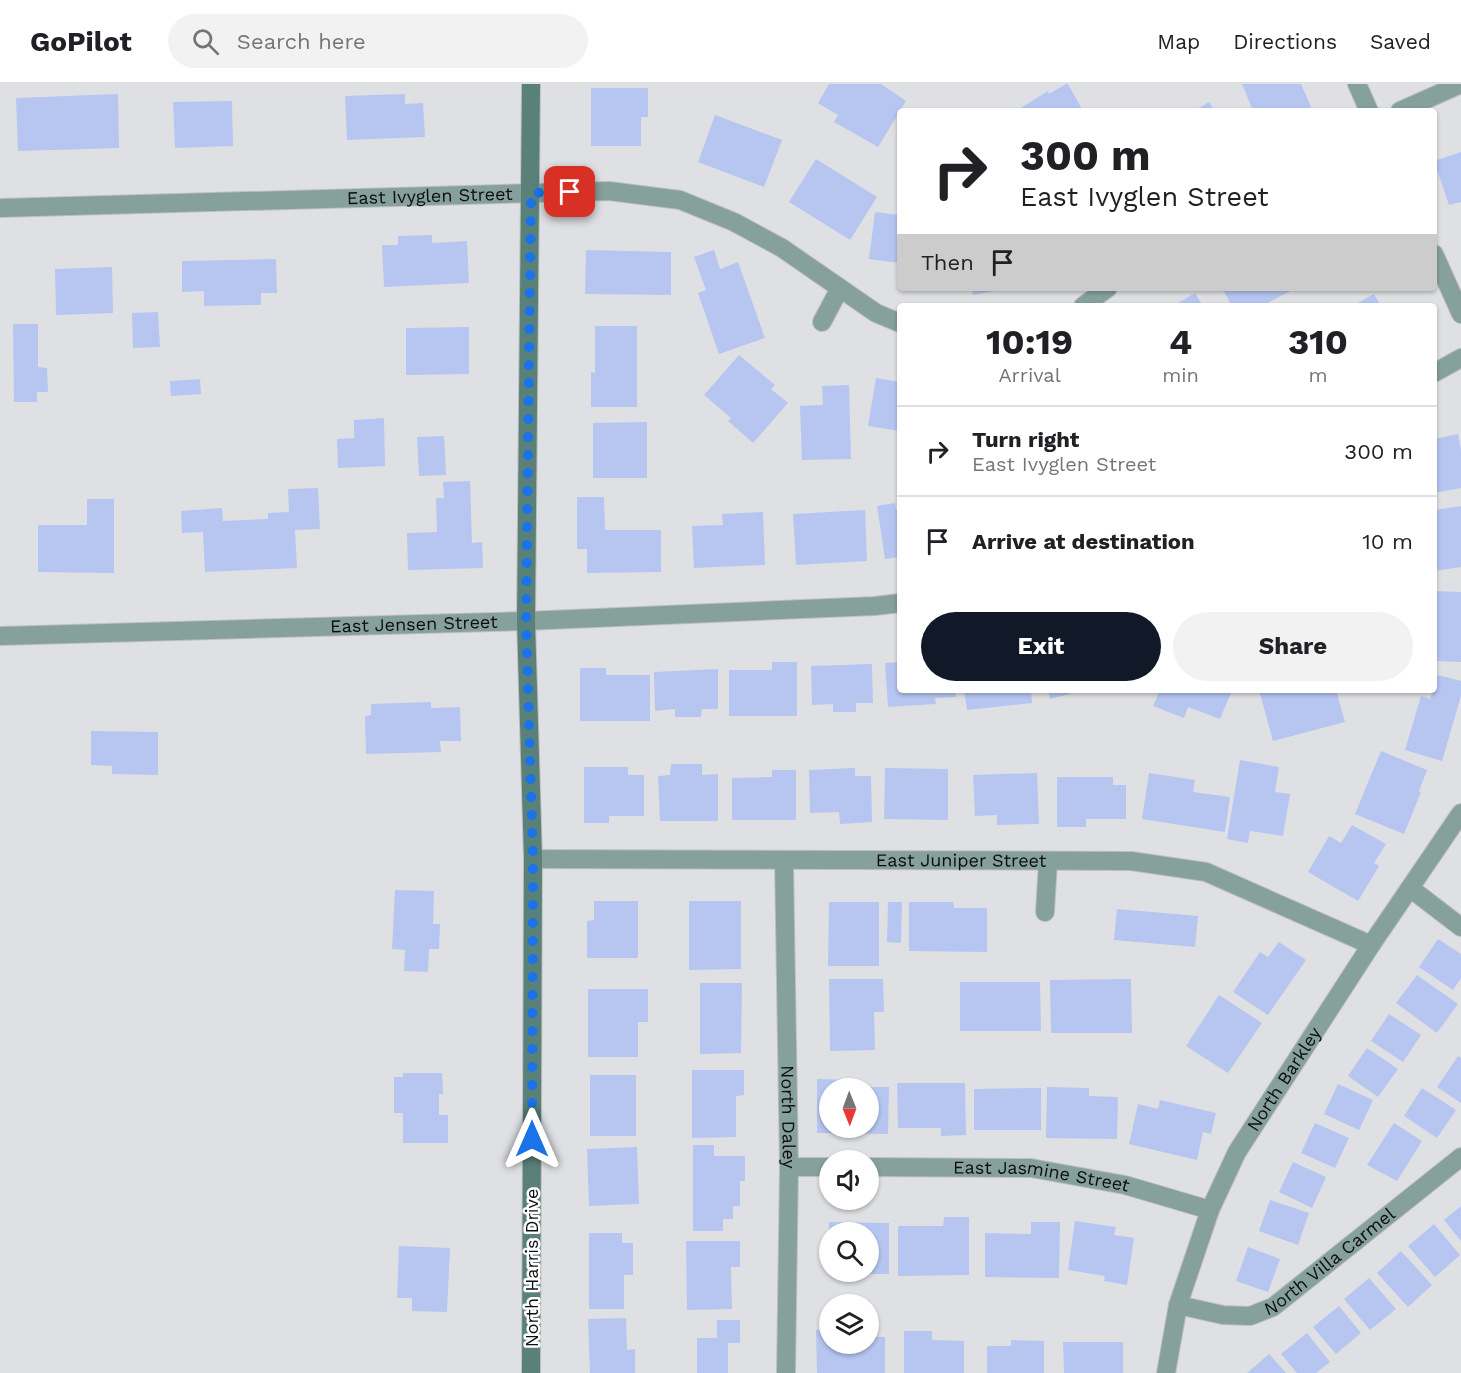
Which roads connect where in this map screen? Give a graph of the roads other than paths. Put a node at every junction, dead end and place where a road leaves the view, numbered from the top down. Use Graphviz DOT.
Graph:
graph roads {
  1 [pos="531,84"];
  2 [pos="1357,84"];
  3 [pos="1461,84"];
  4 [pos="1368,108"];
  5 [pos="1407,108"];
  6 [pos="531,193"];
  7 [pos="0,208"];
  8 [pos="1437,261"];
  9 [pos="840,288"];
  10 [pos="1104,291"];
  11 [pos="1087,303"];
  12 [pos="1461,314"];
  13 [pos="822,322"];
  14 [pos="897,322"];
  15 [pos="1461,358"];
  16 [pos="1437,371"];
  17 [pos="897,603"];
  18 [pos="526,621"];
  19 [pos="0,636"];
  20 [pos="1461,813"];
  21 [pos="533,859"];
  22 [pos="784,861"];
  23 [pos="1048,861"];
  24 [pos="1410,888"];
  25 [pos="1045,912"];
  26 [pos="1461,927"];
  27 [pos="1371,945"];
  28 [pos="1461,1157"];
  29 [pos="789,1167"];
  30 [pos="819,1167"];
  31 [pos="879,1167"];
  32 [pos="1210,1210"];
  33 [pos="1178,1305"];
  34 [pos="531,1373"];
  35 [pos="786,1373"];
  36 [pos="1166,1373"];
  1 -- 6 [label="street, North Harris Drive"];
  2 -- 4 [label="street"];
  3 -- 5 [label="street"];
  6 -- 7 [label="street, East Ivyglen Street"];
  6 -- 9 [label="street, East Ivyglen Street"];
  6 -- 18 [label="street, North Harris Drive"];
  8 -- 12 [label="street"];
  9 -- 13 [label="street"];
  9 -- 14 [label="street, East Ivyglen Street"];
  10 -- 11 [label="street"];
  15 -- 16 [label="street"];
  17 -- 18 [label="street, East Jensen Street"];
  18 -- 19 [label="street, East Jensen Street"];
  18 -- 21 [label="street, North Harris Drive"];
  20 -- 24 [label="street, North Barkley"];
  21 -- 22 [label="street, East Juniper Street"];
  21 -- 34 [label="street, North Harris Drive"];
  22 -- 23 [label="street, East Juniper Street"];
  22 -- 29 [label="street, North Daley"];
  23 -- 25 [label="street"];
  23 -- 27 [label="street, East Juniper Street"];
  24 -- 26 [label="street"];
  24 -- 27 [label="street, North Barkley"];
  27 -- 32 [label="street, North Barkley"];
  28 -- 33 [label="street, North Villa Carmel"];
  29 -- 30 [label="street"];
  29 -- 35 [label="street, North Daley"];
  31 -- 32 [label="street, East Jasmine Street"];
  32 -- 33 [label="street, North Barkley"];
  33 -- 36 [label="street, North Barkley"];
}
